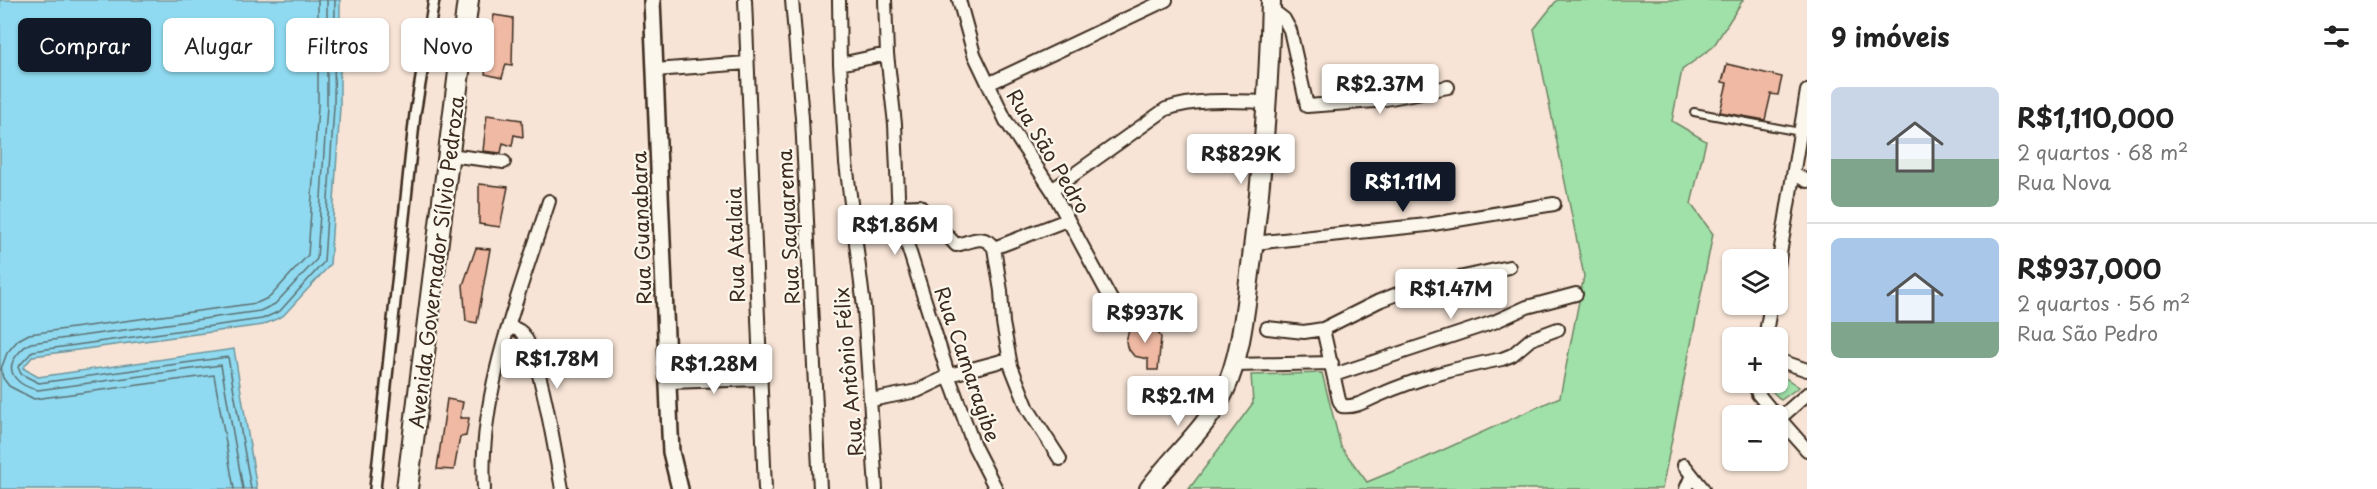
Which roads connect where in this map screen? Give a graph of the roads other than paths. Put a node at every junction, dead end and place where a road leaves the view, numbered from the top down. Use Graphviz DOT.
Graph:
graph roads {
  1 [pos="434,0"];
  2 [pos="468,0"];
  3 [pos="652,0"];
  4 [pos="745,0"];
  5 [pos="792,0"];
  6 [pos="839,0"];
  7 [pos="885,0"];
  8 [pos="959,0"];
  9 [pos="1166,0"];
  10 [pos="1147,4"];
  11 [pos="1271,4"];
  12 [pos="887,54"];
  13 [pos="747,63"];
  14 [pos="840,64"];
  15 [pos="655,70"];
  16 [pos="988,84"];
  17 [pos="1448,87"];
  18 [pos="1807,92"];
  19 [pos="1266,102"];
  20 [pos="1694,112"];
  21 [pos="1800,132"];
  22 [pos="449,155"];
  23 [pos="504,162"];
  24 [pos="1794,174"];
  25 [pos="1807,181"];
  26 [pos="1052,190"];
  27 [pos="549,201"];
  28 [pos="1554,204"];
  29 [pos="897,207"];
  30 [pos="1067,220"];
  31 [pos="1254,243"];
  32 [pos="994,248"];
  33 [pos="1781,249"];
  34 [pos="1509,267"];
  35 [pos="1576,294"];
  36 [pos="1120,316"];
  37 [pos="510,328"];
  38 [pos="1267,328"];
  39 [pos="1558,329"];
  40 [pos="1323,330"];
  41 [pos="1009,359"];
  42 [pos="1788,363"];
  43 [pos="1234,365"];
  44 [pos="1333,369"];
  45 [pos="1807,370"];
  46 [pos="949,376"];
  47 [pos="760,379"];
  48 [pos="668,382"];
  49 [pos="1758,393"];
  50 [pos="1807,394"];
  51 [pos="871,400"];
  52 [pos="1767,405"];
  53 [pos="1788,409"];
  54 [pos="1788,429"];
  55 [pos="1807,450"];
  56 [pos="1060,459"];
  57 [pos="375,489"];
  58 [pos="407,489"];
  59 [pos="484,489"];
  60 [pos="562,489"];
  61 [pos="680,489"];
  62 [pos="765,489"];
  63 [pos="820,489"];
  64 [pos="876,489"];
  65 [pos="996,489"];
  66 [pos="1149,489"];
  67 [pos="1686,489"];
  68 [pos="1703,489"];
  1 -- 57 [label="street"];
  2 -- 22 [label="main road, Avenida Governador Sílvio Pedroza"];
  3 -- 15 [label="street, Rua Guanabara"];
  4 -- 13 [label="street, Rua Atalaia"];
  5 -- 63 [label="street, Rua Saquarema"];
  6 -- 14 [label="street, Rua Antônio Félix"];
  7 -- 12 [label="street, Rua Camaragibe"];
  8 -- 16 [label="street, Rua São Pedro"];
  9 -- 10 [label="street"];
  10 -- 16 [label="street"];
  11 -- 17 [label="street"];
  11 -- 19 [label="main road"];
  12 -- 14 [label="street"];
  12 -- 29 [label="street, Rua Camaragibe"];
  13 -- 15 [label="street"];
  13 -- 47 [label="street, Rua Atalaia"];
  14 -- 51 [label="street, Rua Antônio Félix"];
  15 -- 48 [label="street, Rua Guanabara"];
  16 -- 26 [label="street, Rua São Pedro"];
  18 -- 21 [label="street"];
  19 -- 26 [label="street"];
  19 -- 31 [label="main road"];
  20 -- 21 [label="lane"];
  21 -- 24 [label="street"];
  22 -- 23 [label="street"];
  22 -- 58 [label="main road, Avenida Governador Sílvio Pedroza"];
  24 -- 25 [label="street"];
  24 -- 33 [label="street"];
  26 -- 30 [label="street, Rua São Pedro"];
  27 -- 37 [label="street"];
  28 -- 31 [label="street"];
  29 -- 32 [label="street"];
  29 -- 46 [label="street, Rua Camaragibe"];
  30 -- 32 [label="street"];
  30 -- 36 [label="street, Rua São Pedro"];
  31 -- 43 [label="main road"];
  32 -- 41 [label="street"];
  34 -- 40 [label="street"];
  35 -- 44 [label="street"];
  37 -- 59 [label="street"];
  37 -- 60 [label="street"];
  38 -- 40 [label="street"];
  39 -- 44 [label="street"];
  40 -- 44 [label="street"];
  41 -- 46 [label="street"];
  41 -- 56 [label="street"];
  42 -- 45 [label="street"];
  43 -- 44 [label="street"];
  43 -- 66 [label="main road"];
  46 -- 51 [label="street"];
  46 -- 65 [label="street, Rua Camaragibe"];
  47 -- 48 [label="street"];
  47 -- 62 [label="street, Rua Atalaia"];
  48 -- 61 [label="street, Rua Guanabara"];
  49 -- 52 [label="street"];
  50 -- 53 [label="street"];
  51 -- 64 [label="street, Rua Antônio Félix"];
  54 -- 55 [label="street"];
  67 -- 68 [label="street"];
}
